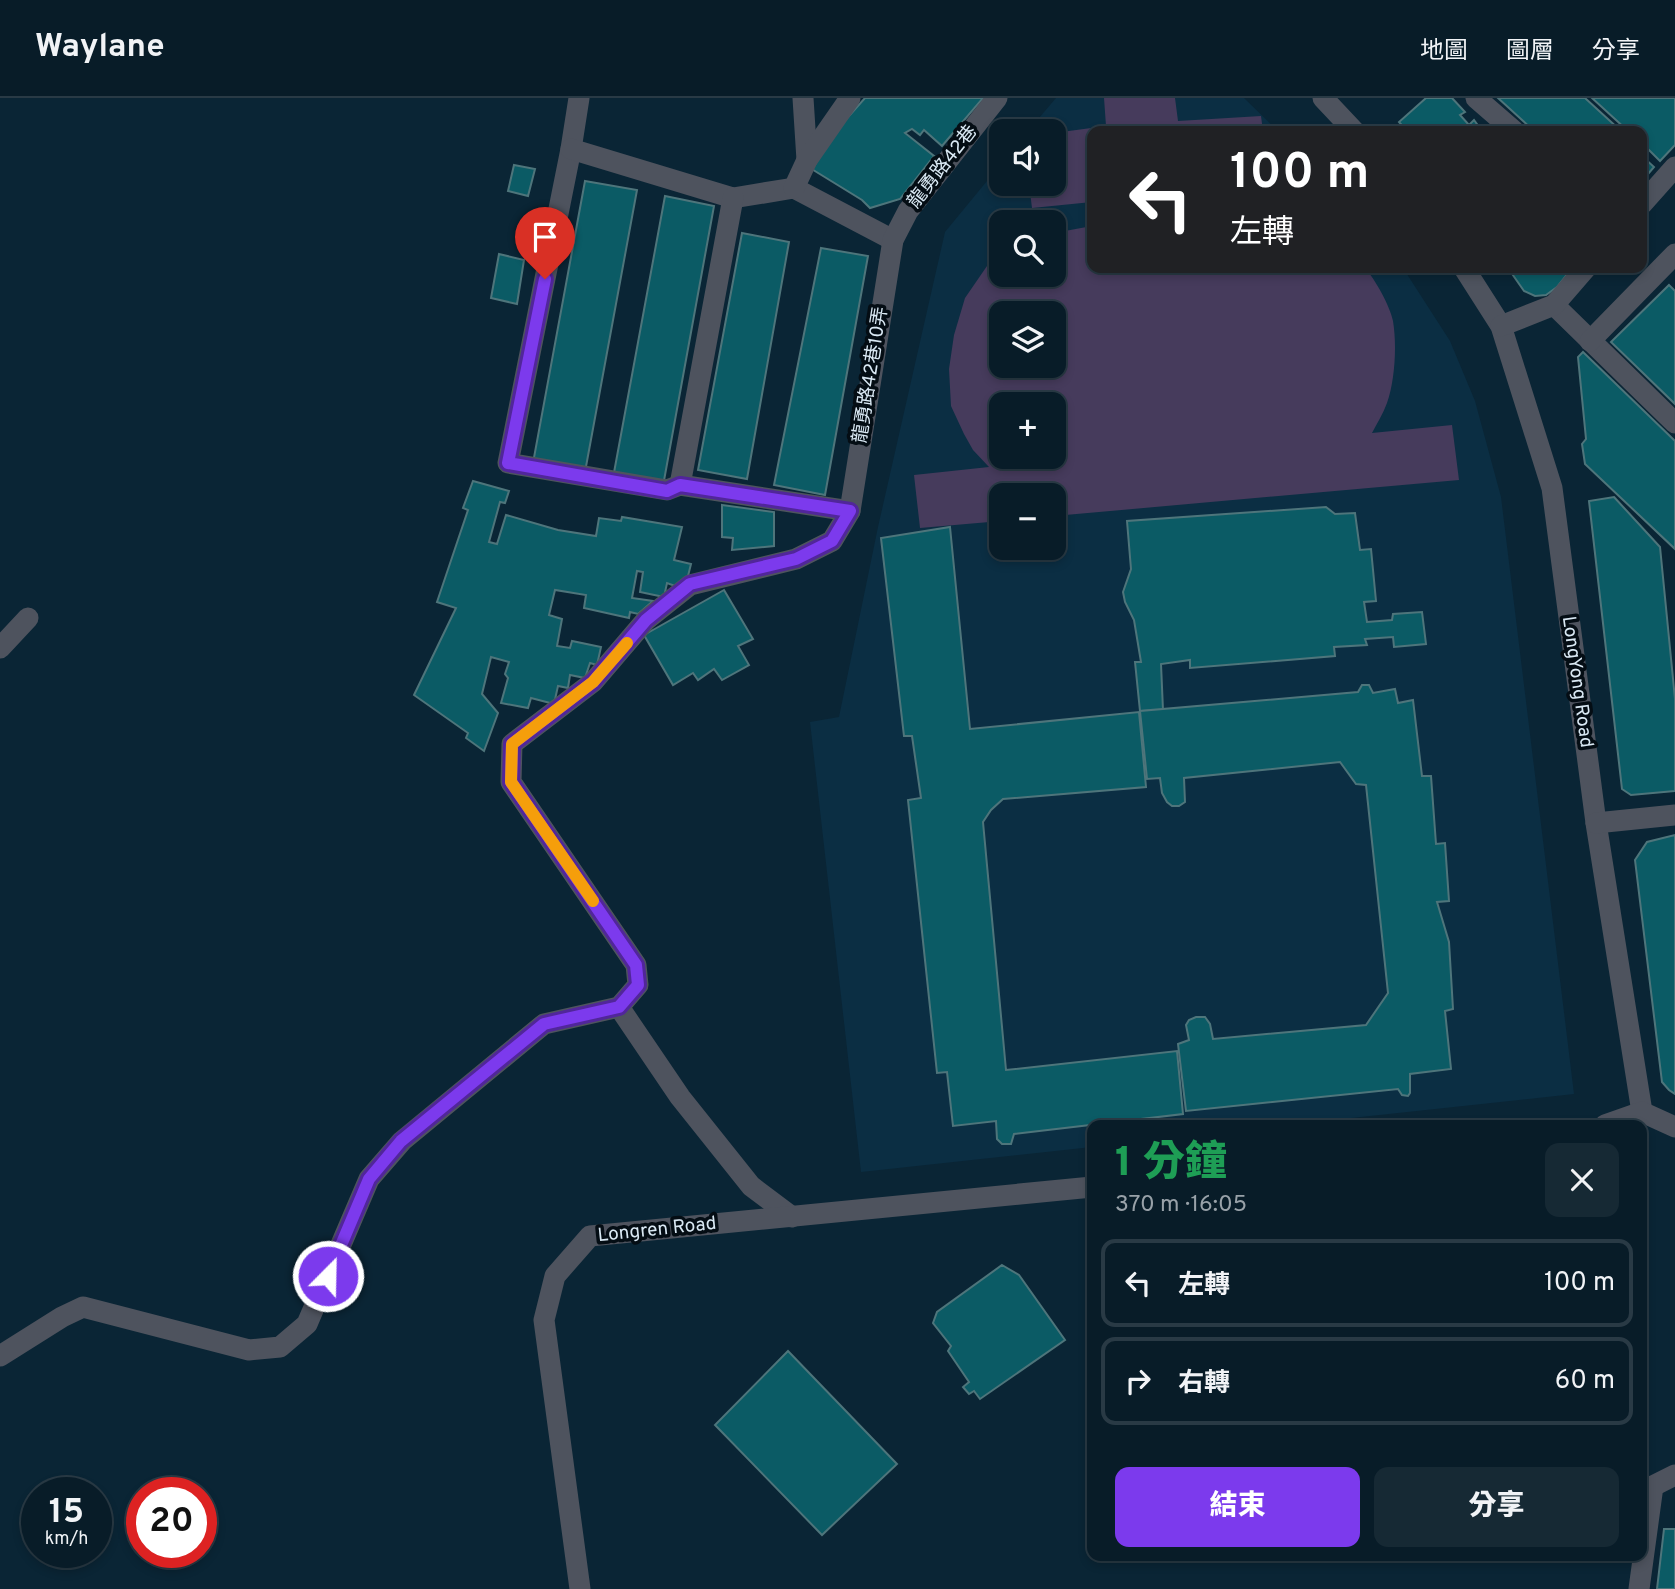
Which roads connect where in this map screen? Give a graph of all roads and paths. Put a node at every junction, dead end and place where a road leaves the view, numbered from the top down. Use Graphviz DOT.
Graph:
graph roads {
  1 [pos="579,98"];
  2 [pos="803,98"];
  3 [pos="850,98"];
  4 [pos="997,98"];
  5 [pos="1323,98"];
  6 [pos="1476,98"];
  7 [pos="1349,126"];
  8 [pos="1508,126"];
  9 [pos="571,149"];
  10 [pos="807,160"];
  11 [pos="1675,167"];
  12 [pos="794,188"];
  13 [pos="733,198"];
  14 [pos="1647,198"];
  15 [pos="892,240"];
  16 [pos="1675,254"];
  17 [pos="1467,273"];
  18 [pos="1582,273"];
  19 [pos="1554,305"];
  20 [pos="1501,327"];
  21 [pos="1590,341"];
  22 [pos="1675,423"];
  23 [pos="680,485"];
  24 [pos="850,511"];
  25 [pos="28,618"];
  26 [pos="0,648"];
  27 [pos="1675,815"];
  28 [pos="1596,823"];
  29 [pos="619,1007"];
  30 [pos="1642,1112"];
  31 [pos="1619,1120"];
  32 [pos="1675,1127"];
  33 [pos="1087,1187"];
  34 [pos="792,1216"];
  35 [pos="0,1356"];
  36 [pos="1675,1475"];
  37 [pos="1647,1530"];
  38 [pos="1643,1561"];
  39 [pos="580,1589"];
  40 [pos="1639,1589"];
  1 -- 9 [label="street"];
  2 -- 10 [label="street"];
  3 -- 10 [label="street"];
  4 -- 15 [label="street, 龍勇路42巷"];
  5 -- 7 [label="street"];
  6 -- 8 [label="street"];
  9 -- 13 [label="street"];
  9 -- 23 [label="street"];
  10 -- 12 [label="street"];
  11 -- 14 [label="street"];
  12 -- 13 [label="street"];
  12 -- 15 [label="street"];
  13 -- 23 [label="street"];
  15 -- 24 [label="street, 龍勇路42巷10弄"];
  16 -- 21 [label="street"];
  17 -- 20 [label="street, LongYong Road"];
  18 -- 19 [label="street"];
  19 -- 20 [label="street"];
  19 -- 21 [label="street"];
  20 -- 28 [label="street, LongYong Road"];
  21 -- 22 [label="street"];
  23 -- 24 [label="street"];
  24 -- 29 [label="street"];
  25 -- 26 [label="street"];
  27 -- 28 [label="street"];
  28 -- 30 [label="street, LongYong Road"];
  29 -- 34 [label="street"];
  29 -- 35 [label="street"];
  30 -- 31 [label="street"];
  30 -- 32 [label="street"];
  33 -- 34 [label="street, Longren Road"];
  34 -- 39 [label="street, Longren Road"];
  36 -- 37 [label="street"];
  38 -- 40 [label="street"];
}
